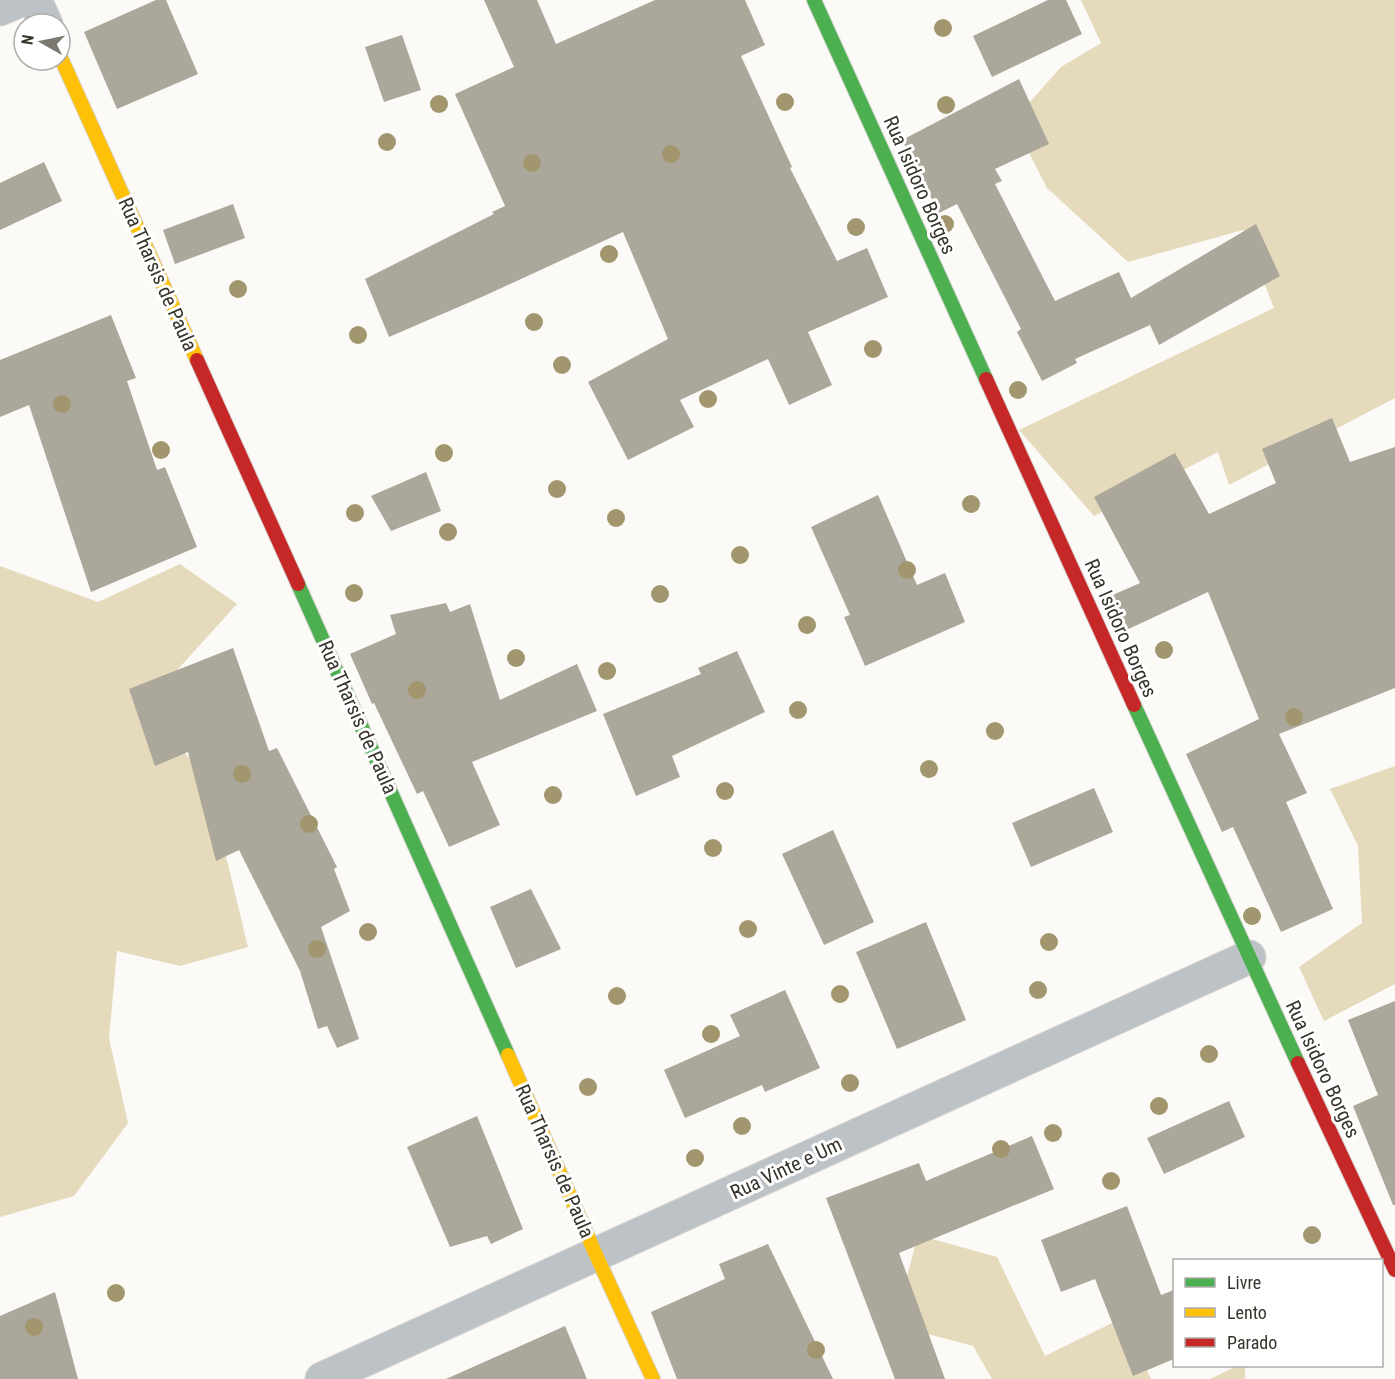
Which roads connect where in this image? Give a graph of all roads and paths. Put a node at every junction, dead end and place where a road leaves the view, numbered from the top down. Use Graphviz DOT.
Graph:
graph roads {
  1 [pos="21,0"];
  2 [pos="814,0"];
  3 [pos="0,9"];
  4 [pos="67,72"];
  5 [pos="1249,957"];
  6 [pos="596,1255"];
  7 [pos="1395,1270"];
  8 [pos="322,1379"];
  9 [pos="653,1379"];
  1 -- 3 [label="street"];
  2 -- 5 [label="street, Rua Isidoro Borges"];
  4 -- 6 [label="street, Rua Tharsis de Paula"];
  5 -- 6 [label="street, Rua Vinte e Um"];
  5 -- 7 [label="street, Rua Isidoro Borges"];
  6 -- 8 [label="street, Rua Vinte e Um"];
  6 -- 9 [label="street, Rua Tharsis de Paula"];
}
